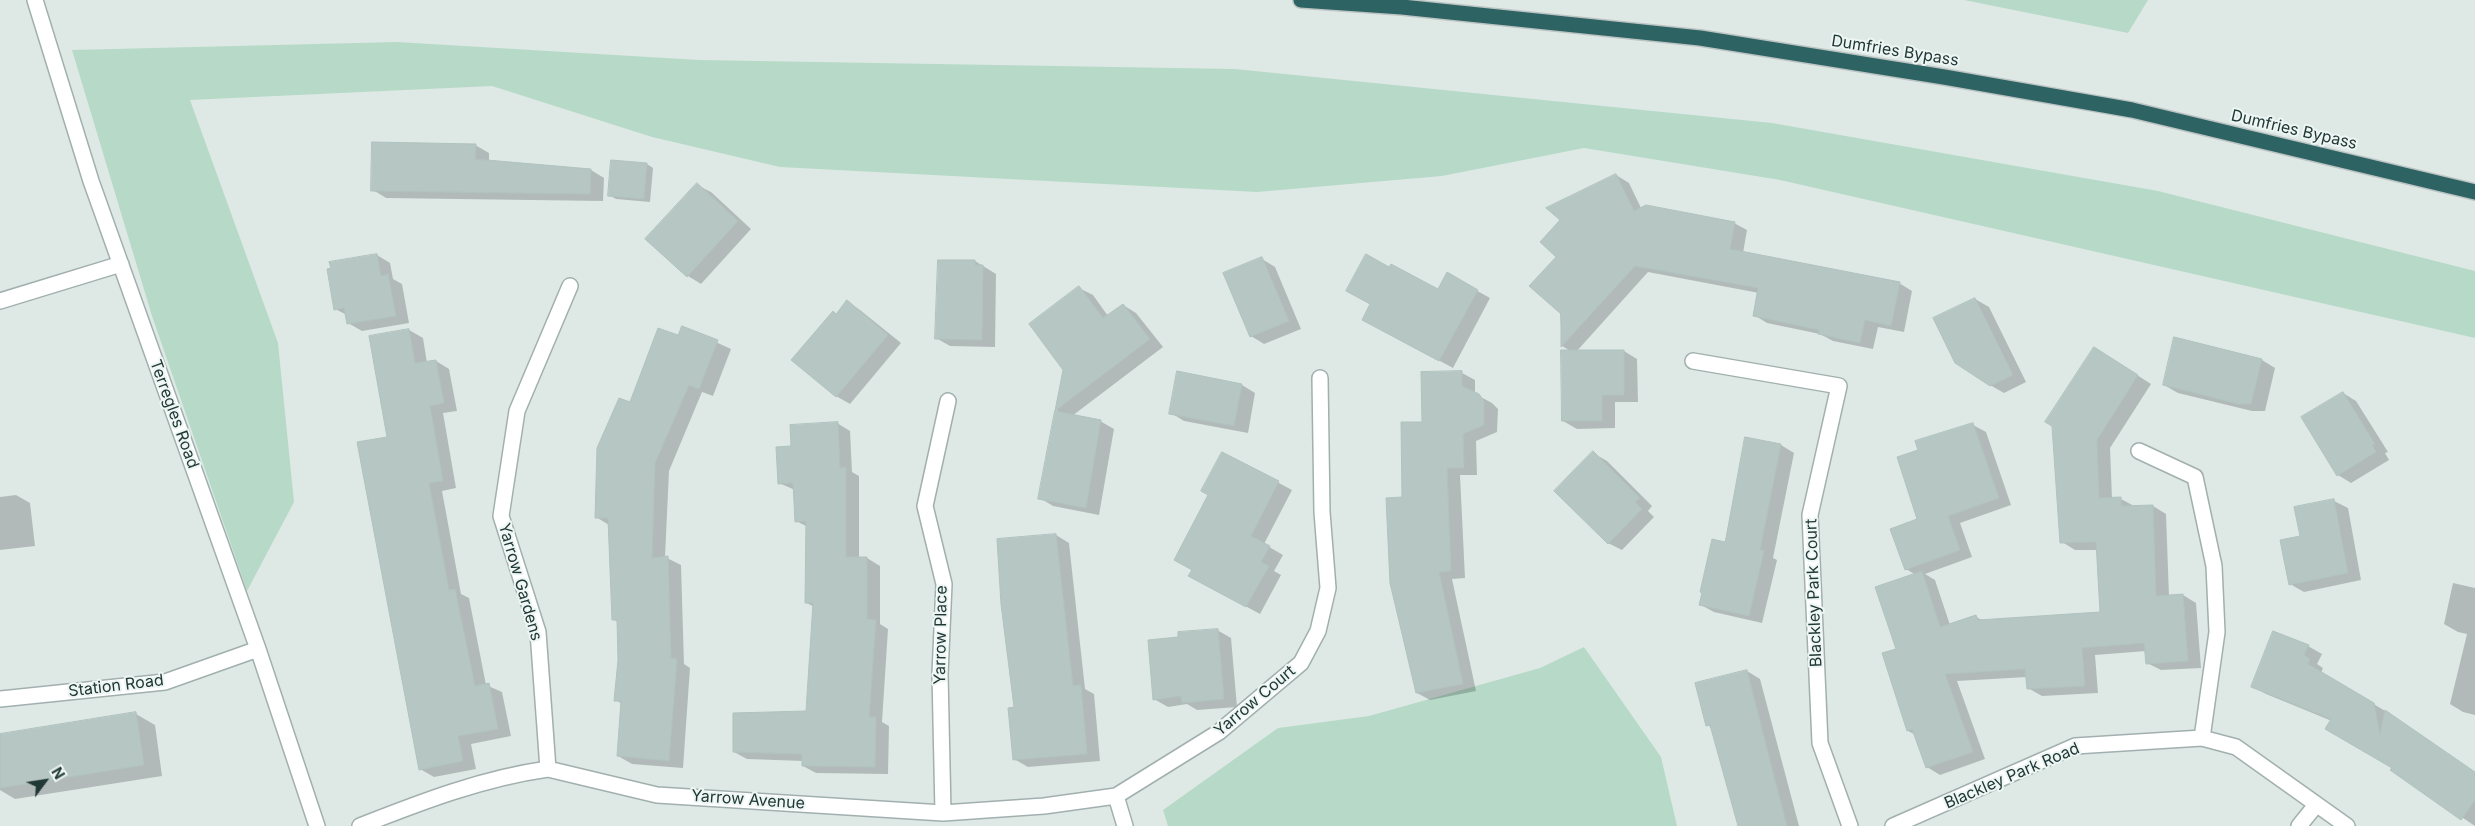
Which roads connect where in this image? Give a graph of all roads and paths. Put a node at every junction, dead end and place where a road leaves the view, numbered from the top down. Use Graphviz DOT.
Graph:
graph roads {
  1 [pos="34,0"];
  2 [pos="1301,0"];
  3 [pos="2475,192"];
  4 [pos="121,264"];
  5 [pos="570,286"];
  6 [pos="0,301"];
  7 [pos="1693,361"];
  8 [pos="1320,378"];
  9 [pos="948,401"];
  10 [pos="2139,451"];
  11 [pos="258,649"];
  12 [pos="0,699"];
  13 [pos="2202,738"];
  14 [pos="548,769"];
  15 [pos="1116,796"];
  16 [pos="2316,806"];
  17 [pos="943,813"];
  18 [pos="317,826"];
  19 [pos="360,826"];
  20 [pos="1125,826"];
  21 [pos="1850,826"];
  22 [pos="1893,826"];
  23 [pos="2299,826"];
  24 [pos="2347,826"];
  1 -- 4 [label="street, Terregles Road"];
  2 -- 3 [label="highway, Dumfries Bypass"];
  4 -- 6 [label="street"];
  4 -- 11 [label="street, Terregles Road"];
  5 -- 14 [label="street, Yarrow Gardens"];
  7 -- 21 [label="street, Blackley Park Court"];
  8 -- 15 [label="street, Yarrow Court"];
  9 -- 17 [label="street, Yarrow Place"];
  10 -- 13 [label="street"];
  11 -- 12 [label="street, Station Road"];
  11 -- 18 [label="street, Terregles Road"];
  13 -- 16 [label="street, Blackley Park Road"];
  13 -- 22 [label="street, Blackley Park Road"];
  14 -- 17 [label="street, Yarrow Avenue"];
  14 -- 19 [label="street, Yarrow Avenue"];
  15 -- 17 [label="street, Yarrow Avenue"];
  15 -- 20 [label="street"];
  16 -- 23 [label="street"];
  16 -- 24 [label="street, Blackley Park Road"];
}
